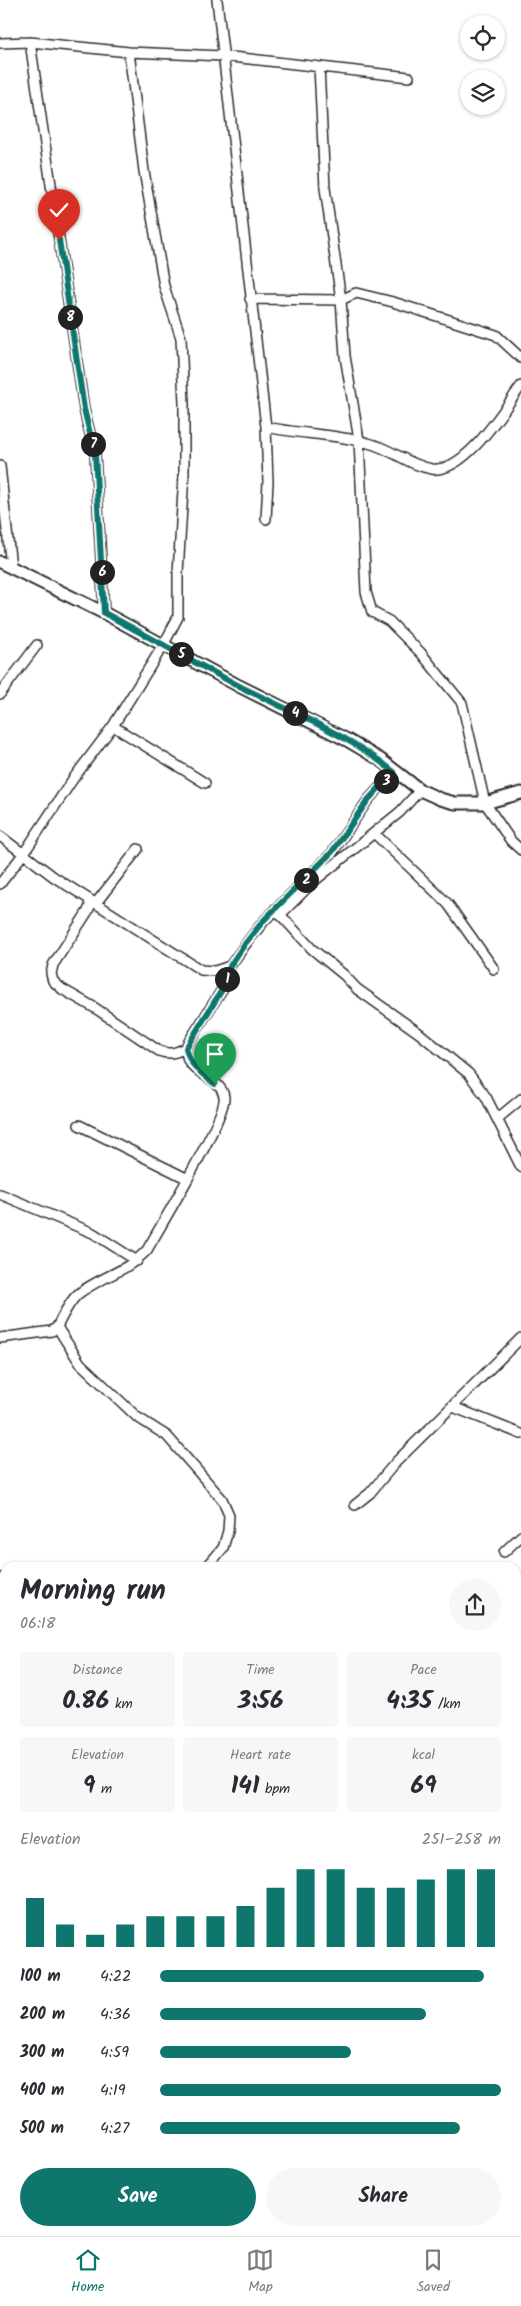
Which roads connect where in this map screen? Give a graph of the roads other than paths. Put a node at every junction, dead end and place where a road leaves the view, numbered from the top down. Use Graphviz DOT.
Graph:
graph roads {
  1 [pos="216,0"];
  2 [pos="30,42"];
  3 [pos="0,43"];
  4 [pos="129,52"];
  5 [pos="224,56"];
  6 [pos="319,67"];
  7 [pos="409,78"];
  8 [pos="250,298"];
  9 [pos="341,300"];
  10 [pos="521,358"];
  11 [pos="521,386"];
  12 [pos="266,427"];
  13 [pos="359,440"];
  14 [pos="0,466"];
  15 [pos="266,520"];
  16 [pos="5,564"];
  17 [pos="104,613"];
  18 [pos="164,644"];
  19 [pos="37,645"];
  20 [pos="0,694"];
  21 [pos="113,726"];
  22 [pos="394,772"];
  23 [pos="205,783"];
  24 [pos="420,790"];
  25 [pos="521,793"];
  26 [pos="485,803"];
  27 [pos="374,832"];
  28 [pos="0,836"];
  29 [pos="138,848"];
  30 [pos="521,850"];
  31 [pos="24,853"];
  32 [pos="0,884"];
  33 [pos="93,901"];
  34 [pos="278,912"];
  35 [pos="230,966"];
  36 [pos="494,970"];
  37 [pos="186,1048"];
  38 [pos="521,1099"];
  39 [pos="498,1118"];
  40 [pos="79,1125"];
  41 [pos="521,1167"];
  42 [pos="186,1178"];
  43 [pos="0,1194"];
  44 [pos="137,1261"];
  45 [pos="57,1327"];
  46 [pos="0,1338"];
  47 [pos="521,1338"];
  48 [pos="453,1407"];
  49 [pos="521,1434"];
  50 [pos="355,1505"];
  51 [pos="521,1536"];
  52 [pos="504,1552"];
  53 [pos="211,1562"];
  1 -- 5 [label="street"];
  2 -- 3 [label="street"];
  2 -- 4 [label="street"];
  2 -- 17 [label="street"];
  4 -- 5 [label="street"];
  4 -- 18 [label="street"];
  5 -- 6 [label="street"];
  5 -- 8 [label="street"];
  6 -- 7 [label="street"];
  6 -- 9 [label="street"];
  8 -- 9 [label="street"];
  8 -- 12 [label="street"];
  9 -- 10 [label="street"];
  9 -- 13 [label="street"];
  11 -- 13 [label="street"];
  12 -- 13 [label="street"];
  12 -- 15 [label="street"];
  13 -- 26 [label="street"];
  14 -- 16 [label="street"];
  16 -- 17 [label="street"];
  17 -- 18 [label="street"];
  18 -- 21 [label="street"];
  18 -- 22 [label="street"];
  19 -- 20 [label="street"];
  21 -- 23 [label="street"];
  21 -- 31 [label="street"];
  22 -- 24 [label="street"];
  22 -- 34 [label="street"];
  24 -- 26 [label="street"];
  24 -- 27 [label="street"];
  25 -- 26 [label="street"];
  26 -- 30 [label="street"];
  27 -- 34 [label="street"];
  27 -- 36 [label="street"];
  28 -- 31 [label="street"];
  29 -- 33 [label="street"];
  31 -- 32 [label="street"];
  31 -- 33 [label="street"];
  33 -- 35 [label="street"];
  33 -- 37 [label="street"];
  34 -- 35 [label="street"];
  34 -- 39 [label="street"];
  35 -- 37 [label="street"];
  37 -- 42 [label="street"];
  38 -- 39 [label="street"];
  39 -- 41 [label="street"];
  40 -- 42 [label="street"];
  42 -- 44 [label="street"];
  43 -- 44 [label="street"];
  44 -- 45 [label="street"];
  45 -- 46 [label="street"];
  45 -- 53 [label="street"];
  47 -- 48 [label="street"];
  48 -- 49 [label="street"];
  48 -- 50 [label="street"];
  51 -- 52 [label="street"];
}
